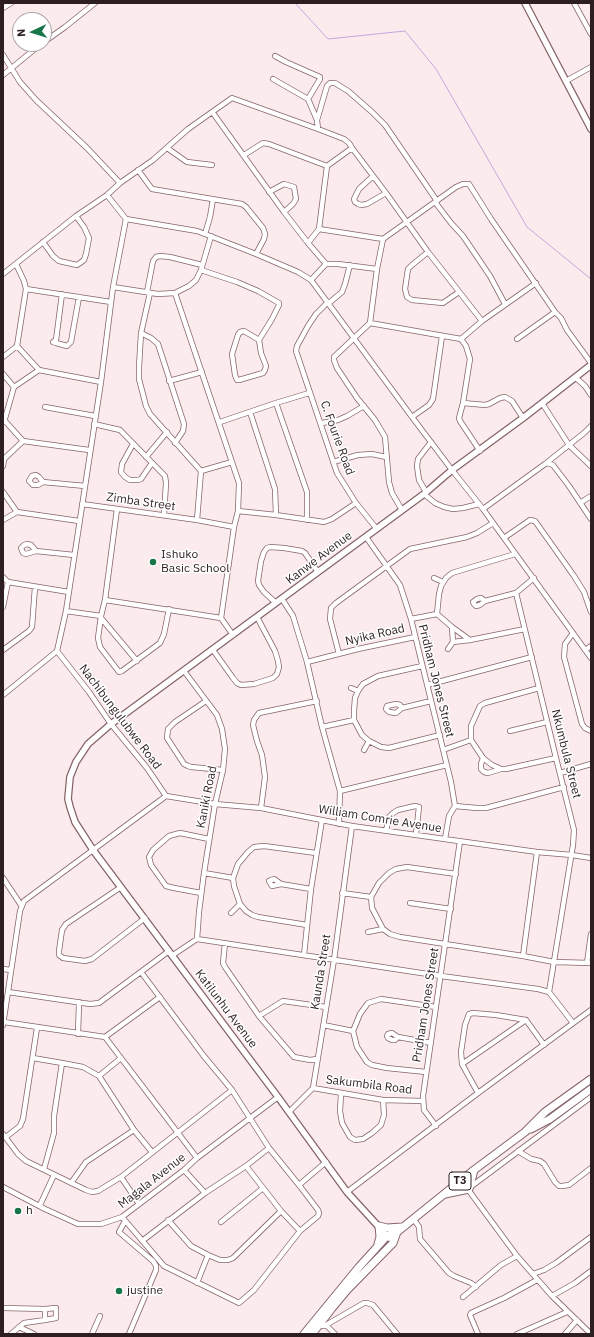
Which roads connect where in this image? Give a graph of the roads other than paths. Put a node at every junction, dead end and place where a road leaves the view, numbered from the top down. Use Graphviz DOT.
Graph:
graph roads {
  1 [pos="11,3"];
  2 [pos="95,3"];
  3 [pos="525,3"];
  4 [pos="574,3"];
  5 [pos="3,8"];
  6 [pos="591,34"];
  7 [pos="52,36"];
  8 [pos="31,52"];
  9 [pos="3,56"];
  10 [pos="275,56"];
  11 [pos="591,67"];
  12 [pos="11,68"];
  13 [pos="3,75"];
  14 [pos="273,79"];
  15 [pos="566,81"];
  16 [pos="308,99"];
  17 [pos="213,113"];
  18 [pos="317,120"];
  19 [pos="591,128"];
  20 [pos="318,129"];
  21 [pos="167,148"];
  22 [pos="352,148"];
  23 [pos="244,155"];
  24 [pos="212,165"];
  25 [pos="327,166"];
  26 [pos="138,170"];
  27 [pos="373,176"];
  28 [pos="120,183"];
  29 [pos="269,192"];
  30 [pos="386,193"];
  31 [pos="108,195"];
  32 [pos="213,199"];
  33 [pos="436,202"];
  34 [pos="284,212"];
  35 [pos="76,216"];
  36 [pos="126,219"];
  37 [pos="407,222"];
  38 [pos="319,229"];
  39 [pos="205,234"];
  40 [pos="211,236"];
  41 [pos="383,239"];
  42 [pos="43,242"];
  43 [pos="308,243"];
  44 [pos="428,252"];
  45 [pos="256,254"];
  46 [pos="16,264"];
  47 [pos="326,264"];
  48 [pos="350,265"];
  49 [pos="201,267"];
  50 [pos="377,269"];
  51 [pos="3,274"];
  52 [pos="311,280"];
  53 [pos="536,282"];
  54 [pos="113,287"];
  55 [pos="26,289"];
  56 [pos="148,292"];
  57 [pos="175,292"];
  58 [pos="459,292"];
  59 [pos="62,294"];
  60 [pos="79,297"];
  61 [pos="111,302"];
  62 [pos="328,303"];
  63 [pos="505,304"];
  64 [pos="555,312"];
  65 [pos="482,322"];
  66 [pos="370,323"];
  67 [pos="141,333"];
  68 [pos="442,336"];
  69 [pos="353,337"];
  70 [pos="460,339"];
  71 [pos="517,339"];
  72 [pos="259,340"];
  73 [pos="17,346"];
  74 [pos="3,356"];
  75 [pos="591,364"];
  76 [pos="39,370"];
  77 [pos="202,372"];
  78 [pos="3,374"];
  79 [pos="576,378"];
  80 [pos="169,381"];
  81 [pos="101,382"];
  82 [pos="14,387"];
  83 [pos="309,393"];
  84 [pos="591,395"];
  85 [pos="276,403"];
  86 [pos="542,403"];
  87 [pos="463,404"];
  88 [pos="364,406"];
  89 [pos="45,407"];
  90 [pos="250,412"];
  91 [pos="95,416"];
  92 [pos="412,417"];
  93 [pos="523,418"];
  94 [pos="4,422"];
  95 [pos="220,422"];
  96 [pos="322,423"];
  97 [pos="94,424"];
  98 [pos="591,426"];
  99 [pos="167,432"];
  100 [pos="23,441"];
  101 [pos="175,442"];
  102 [pos="431,442"];
  103 [pos="133,444"];
  104 [pos="569,444"];
  105 [pos="90,450"];
  106 [pos="480,451"];
  107 [pos="146,457"];
  108 [pos="386,457"];
  109 [pos="4,458"];
  110 [pos="232,462"];
  111 [pos="333,462"];
  112 [pos="152,463"];
  113 [pos="545,464"];
  114 [pos="3,466"];
  115 [pos="591,466"];
  116 [pos="452,470"];
  117 [pos="201,471"];
  118 [pos="43,482"];
  119 [pos="85,486"];
  120 [pos="3,492"];
  121 [pos="425,493"];
  122 [pos="591,496"];
  123 [pos="356,503"];
  124 [pos="580,503"];
  125 [pos="82,504"];
  126 [pos="480,504"];
  127 [pos="117,509"];
  128 [pos="483,509"];
  129 [pos="402,510"];
  130 [pos="238,511"];
  131 [pos="18,512"];
  132 [pos="164,515"];
  133 [pos="276,515"];
  134 [pos="591,519"];
  135 [pos="3,520"];
  136 [pos="197,520"];
  137 [pos="306,520"];
  138 [pos="79,521"];
  139 [pos="493,522"];
  140 [pos="234,527"];
  141 [pos="376,528"];
  142 [pos="366,536"];
  143 [pos="504,538"];
  144 [pos="36,551"];
  145 [pos="516,554"];
  146 [pos="74,555"];
  147 [pos="386,566"];
  148 [pos="318,572"];
  149 [pos="3,577"];
  150 [pos="434,578"];
  151 [pos="534,578"];
  152 [pos="8,582"];
  153 [pos="443,582"];
  154 [pos="35,587"];
  155 [pos="69,592"];
  156 [pos="516,593"];
  157 [pos="282,599"];
  158 [pos="105,600"];
  159 [pos="485,601"];
  160 [pos="276,603"];
  161 [pos="3,607"];
  162 [pos="169,609"];
  163 [pos="66,611"];
  164 [pos="591,612"];
  165 [pos="437,614"];
  166 [pos="101,617"];
  167 [pos="257,617"];
  168 [pos="221,618"];
  169 [pos="411,619"];
  170 [pos="452,628"];
  171 [pos="525,629"];
  172 [pos="573,633"];
  173 [pos="233,635"];
  174 [pos="415,637"];
  175 [pos="470,640"];
  176 [pos="453,642"];
  177 [pos="591,646"];
  178 [pos="448,649"];
  179 [pos="3,650"];
  180 [pos="213,650"];
  181 [pos="585,650"];
  182 [pos="57,651"];
  183 [pos="340,654"];
  184 [pos="532,657"];
  185 [pos="591,658"];
  186 [pos="137,661"];
  187 [pos="307,662"];
  188 [pos="422,666"];
  189 [pos="184,671"];
  190 [pos="427,685"];
  191 [pos="351,688"];
  192 [pos="539,688"];
  193 [pos="358,691"];
  194 [pos="3,695"];
  195 [pos="206,701"];
  196 [pos="317,701"];
  197 [pos="431,701"];
  198 [pos="402,708"];
  199 [pos="354,720"];
  200 [pos="547,722"];
  201 [pos="111,724"];
  202 [pos="322,727"];
  203 [pos="510,731"];
  204 [pos="591,731"];
  205 [pos="440,735"];
  206 [pos="470,740"];
  207 [pos="369,741"];
  208 [pos="364,750"];
  209 [pos="443,750"];
  210 [pos="482,758"];
  211 [pos="556,758"];
  212 [pos="591,764"];
  213 [pos="447,765"];
  214 [pos="501,769"];
  215 [pos="223,770"];
  216 [pos="560,773"];
  217 [pos="70,777"];
  218 [pos="564,787"];
  219 [pos="340,791"];
  220 [pos="166,796"];
  221 [pos="215,804"];
  222 [pos="455,806"];
  223 [pos="261,808"];
  224 [pos="322,820"];
  225 [pos="339,824"];
  226 [pos="352,826"];
  227 [pos="386,831"];
  228 [pos="416,834"];
  229 [pos="209,839"];
  230 [pos="445,839"];
  231 [pos="460,841"];
  232 [pos="93,850"];
  233 [pos="537,852"];
  234 [pos="316,853"];
  235 [pos="572,855"];
  236 [pos="591,858"];
  237 [pos="204,873"];
  238 [pos="456,874"];
  239 [pos="3,878"];
  240 [pos="233,878"];
  241 [pos="281,884"];
  242 [pos="122,888"];
  243 [pos="311,889"];
  244 [pos="201,893"];
  245 [pos="342,894"];
  246 [pos="371,897"];
  247 [pos="410,903"];
  248 [pos="240,904"];
  249 [pos="21,905"];
  250 [pos="451,909"];
  251 [pos="231,913"];
  252 [pos="144,918"];
  253 [pos="307,925"];
  254 [pos="383,929"];
  255 [pos="368,932"];
  256 [pos="591,934"];
  257 [pos="197,939"];
  258 [pos="225,943"];
  259 [pos="445,944"];
  260 [pos="171,953"];
  261 [pos="304,955"];
  262 [pos="523,956"];
  263 [pos="334,960"];
  264 [pos="554,962"];
  265 [pos="589,963"];
  266 [pos="3,969"];
  267 [pos="11,970"];
  268 [pos="141,972"];
  269 [pos="441,976"];
  270 [pos="8,992"];
  271 [pos="549,992"];
  272 [pos="160,998"];
  273 [pos="80,1002"];
  274 [pos="4,1005"];
  275 [pos="326,1007"];
  276 [pos="436,1007"];
  277 [pos="591,1010"];
  278 [pos="259,1016"];
  279 [pos="526,1020"];
  280 [pos="573,1023"];
  281 [pos="3,1024"];
  282 [pos="323,1025"];
  283 [pos="37,1028"];
  284 [pos="353,1031"];
  285 [pos="78,1034"];
  286 [pos="105,1037"];
  287 [pos="398,1037"];
  288 [pos="431,1043"];
  289 [pos="544,1045"];
  290 [pos="33,1058"];
  291 [pos="121,1058"];
  292 [pos="317,1059"];
  293 [pos="62,1063"];
  294 [pos="462,1064"];
  295 [pos="426,1072"];
  296 [pos="99,1076"];
  297 [pos="591,1079"];
  298 [pos="313,1088"];
  299 [pos="591,1089"];
  300 [pos="232,1090"];
  301 [pos="341,1094"];
  302 [pos="478,1094"];
  303 [pos="278,1097"];
  304 [pos="591,1097"];
  305 [pos="383,1100"];
  306 [pos="423,1101"];
  307 [pos="289,1112"];
  308 [pos="250,1118"];
  309 [pos="436,1126"];
  310 [pos="134,1130"];
  311 [pos="525,1132"];
  312 [pos="177,1133"];
  313 [pos="4,1135"];
  314 [pos="269,1148"];
  315 [pos="518,1151"];
  316 [pos="152,1152"];
  317 [pos="197,1158"];
  318 [pos="326,1162"];
  319 [pos="246,1166"];
  320 [pos="591,1168"];
  321 [pos="44,1169"];
  322 [pos="184,1170"];
  323 [pos="474,1170"];
  324 [pos="54,1175"];
  325 [pos="120,1177"];
  326 [pos="461,1180"];
  327 [pos="71,1183"];
  328 [pos="299,1185"];
  329 [pos="3,1187"];
  330 [pos="262,1188"];
  331 [pos="469,1189"];
  332 [pos="347,1192"];
  333 [pos="205,1193"];
  334 [pos="443,1194"];
  335 [pos="139,1204"];
  336 [pos="40,1205"];
  337 [pos="281,1211"];
  338 [pos="122,1217"];
  339 [pos="413,1218"];
  340 [pos="168,1220"];
  341 [pos="125,1221"];
  342 [pos="221,1222"];
  343 [pos="379,1226"];
  344 [pos="399,1229"];
  345 [pos="300,1231"];
  346 [pos="387,1236"];
  347 [pos="591,1237"];
  348 [pos="142,1241"];
  349 [pos="393,1243"];
  350 [pos="377,1246"];
  351 [pos="208,1255"];
  352 [pos="517,1256"];
  353 [pos="591,1271"];
  354 [pos="533,1274"];
  355 [pos="537,1280"];
  356 [pos="197,1283"];
  357 [pos="476,1287"];
  358 [pos="552,1296"];
  359 [pos="463,1297"];
  360 [pos="3,1308"];
  361 [pos="45,1309"];
  362 [pos="567,1312"];
  363 [pos="100,1316"];
  364 [pos="45,1320"];
  365 [pos="577,1320"];
  366 [pos="326,1325"];
  367 [pos="318,1326"];
  368 [pos="19,1327"];
  369 [pos="11,1334"];
  370 [pos="34,1334"];
  371 [pos="92,1334"];
  372 [pos="129,1334"];
  373 [pos="304,1334"];
  374 [pos="312,1334"];
  375 [pos="335,1334"];
  376 [pos="397,1334"];
  377 [pos="478,1334"];
  378 [pos="517,1334"];
  379 [pos="565,1334"];
  380 [pos="591,1334"];
  1 -- 5 [label="street"];
  2 -- 7 [label="street"];
  3 -- 15 [label="main road"];
  4 -- 6 [label="street"];
  8 -- 12 [label="street"];
  9 -- 12 [label="street"];
  10 -- 16 [label="street"];
  11 -- 15 [label="street"];
  12 -- 13 [label="street"];
  12 -- 28 [label="street"];
  14 -- 16 [label="street"];
  15 -- 19 [label="main road"];
  16 -- 18 [label="street"];
  17 -- 20 [label="street"];
  17 -- 21 [label="street"];
  17 -- 23 [label="street"];
  18 -- 20 [label="street"];
  18 -- 33 [label="street"];
  20 -- 22 [label="street"];
  21 -- 24 [label="street"];
  21 -- 26 [label="street"];
  22 -- 25 [label="street"];
  22 -- 27 [label="street"];
  23 -- 25 [label="street"];
  23 -- 29 [label="street"];
  25 -- 38 [label="street"];
  26 -- 28 [label="street"];
  26 -- 32 [label="street"];
  27 -- 30 [label="street"];
  27 -- 30 [label="street"];
  28 -- 31 [label="street"];
  29 -- 34 [label="street"];
  29 -- 34 [label="street"];
  30 -- 37 [label="street"];
  31 -- 35 [label="street"];
  31 -- 36 [label="street"];
  32 -- 39 [label="street"];
  32 -- 45 [label="street"];
  33 -- 37 [label="street"];
  33 -- 53 [label="street"];
  33 -- 63 [label="street"];
  34 -- 43 [label="street"];
  35 -- 42 [label="street"];
  35 -- 42 [label="street"];
  36 -- 39 [label="street"];
  36 -- 54 [label="street"];
  37 -- 41 [label="street"];
  37 -- 44 [label="street"];
  38 -- 41 [label="street"];
  38 -- 43 [label="street"];
  39 -- 40 [label="street"];
  40 -- 45 [label="street"];
  40 -- 49 [label="street"];
  41 -- 50 [label="street"];
  42 -- 46 [label="street"];
  43 -- 47 [label="street"];
  44 -- 58 [label="street"];
  44 -- 58 [label="street"];
  45 -- 52 [label="street"];
  46 -- 51 [label="street"];
  46 -- 55 [label="street"];
  47 -- 48 [label="street"];
  47 -- 52 [label="street"];
  48 -- 50 [label="street"];
  48 -- 62 [label="street"];
  49 -- 56 [label="street"];
  49 -- 57 [label="street"];
  49 -- 72 [label="street"];
  50 -- 66 [label="street"];
  52 -- 62 [label="street"];
  53 -- 63 [label="street"];
  53 -- 64 [label="street"];
  54 -- 56 [label="street"];
  54 -- 61 [label="street"];
  55 -- 59 [label="street"];
  55 -- 73 [label="street"];
  56 -- 57 [label="street"];
  56 -- 67 [label="street"];
  57 -- 77 [label="street"];
  58 -- 65 [label="street"];
  59 -- 60 [label="street"];
  59 -- 60 [label="street"];
  60 -- 61 [label="street"];
  61 -- 81 [label="street"];
  62 -- 69 [label="street"];
  62 -- 83 [label="street, C. Fourie Road"];
  63 -- 65 [label="street"];
  64 -- 71 [label="street"];
  64 -- 75 [label="street"];
  65 -- 70 [label="street"];
  66 -- 68 [label="street"];
  66 -- 69 [label="street"];
  67 -- 80 [label="street"];
  67 -- 99 [label="street"];
  68 -- 70 [label="street"];
  68 -- 92 [label="street"];
  69 -- 88 [label="street"];
  69 -- 92 [label="street"];
  70 -- 87 [label="street"];
  72 -- 72 [label="street"];
  73 -- 74 [label="street"];
  73 -- 76 [label="street"];
  75 -- 79 [label="main road, Kanwe Avenue"];
  76 -- 81 [label="street"];
  76 -- 82 [label="street"];
  77 -- 80 [label="street"];
  77 -- 95 [label="street"];
  78 -- 82 [label="street"];
  79 -- 84 [label="street"];
  79 -- 86 [label="main road, Kanwe Avenue"];
  80 -- 101 [label="street"];
  81 -- 91 [label="street"];
  82 -- 94 [label="street"];
  83 -- 85 [label="street"];
  83 -- 96 [label="street, C. Fourie Road"];
  85 -- 90 [label="street"];
  85 -- 137 [label="street"];
  86 -- 93 [label="main road, Kanwe Avenue"];
  86 -- 104 [label="street"];
  87 -- 93 [label="street"];
  87 -- 106 [label="street"];
  88 -- 96 [label="street"];
  88 -- 108 [label="street"];
  89 -- 91 [label="street"];
  90 -- 95 [label="street"];
  90 -- 133 [label="street"];
  91 -- 97 [label="street"];
  92 -- 102 [label="street"];
  93 -- 106 [label="main road, Kanwe Avenue"];
  94 -- 100 [label="street"];
  95 -- 110 [label="street"];
  96 -- 111 [label="street, C. Fourie Road"];
  97 -- 103 [label="street"];
  97 -- 105 [label="street"];
  98 -- 104 [label="street"];
  99 -- 101 [label="street"];
  99 -- 107 [label="street"];
  100 -- 105 [label="street"];
  100 -- 109 [label="street"];
  101 -- 117 [label="street"];
  102 -- 116 [label="street"];
  102 -- 121 [label="street"];
  103 -- 107 [label="street"];
  103 -- 112 [label="street"];
  104 -- 113 [label="street"];
  104 -- 115 [label="street"];
  105 -- 119 [label="street"];
  106 -- 116 [label="main road, Kanwe Avenue"];
  107 -- 112 [label="street"];
  108 -- 111 [label="street"];
  108 -- 129 [label="street"];
  109 -- 114 [label="street"];
  110 -- 117 [label="street"];
  110 -- 130 [label="street"];
  111 -- 123 [label="street, C. Fourie Road"];
  112 -- 132 [label="street"];
  113 -- 124 [label="street"];
  113 -- 128 [label="street"];
  116 -- 121 [label="main road, Kanwe Avenue"];
  116 -- 126 [label="street"];
  117 -- 136 [label="street"];
  118 -- 119 [label="street"];
  119 -- 125 [label="street"];
  120 -- 131 [label="street"];
  121 -- 126 [label="street"];
  121 -- 129 [label="main road, Kanwe Avenue"];
  122 -- 124 [label="street"];
  123 -- 137 [label="street"];
  123 -- 141 [label="street, C. Fourie Road"];
  124 -- 134 [label="street"];
  125 -- 127 [label="street, Zimba Street"];
  125 -- 138 [label="street"];
  126 -- 128 [label="street"];
  127 -- 132 [label="street, Zimba Street"];
  127 -- 158 [label="street"];
  128 -- 139 [label="street"];
  129 -- 141 [label="main road, Kanwe Avenue"];
  130 -- 133 [label="street"];
  130 -- 140 [label="street"];
  131 -- 135 [label="street"];
  131 -- 138 [label="street"];
  132 -- 136 [label="street, Zimba Street"];
  133 -- 137 [label="street"];
  136 -- 140 [label="street, Zimba Street"];
  138 -- 146 [label="street"];
  139 -- 143 [label="street"];
  139 -- 147 [label="street"];
  140 -- 168 [label="street"];
  141 -- 142 [label="main road, Kanwe Avenue"];
  142 -- 147 [label="street, Pridham Jones Street"];
  142 -- 148 [label="main road, Kanwe Avenue"];
  143 -- 145 [label="street"];
  143 -- 164 [label="street"];
  144 -- 146 [label="street"];
  145 -- 151 [label="street"];
  145 -- 153 [label="street"];
  146 -- 155 [label="street"];
  147 -- 169 [label="street, Pridham Jones Street"];
  147 -- 183 [label="street"];
  148 -- 157 [label="main road, Kanwe Avenue"];
  148 -- 160 [label="street"];
  149 -- 152 [label="street"];
  150 -- 153 [label="street"];
  151 -- 156 [label="street"];
  151 -- 172 [label="street"];
  152 -- 154 [label="street"];
  152 -- 161 [label="street"];
  153 -- 165 [label="street"];
  154 -- 155 [label="street"];
  154 -- 179 [label="street"];
  155 -- 163 [label="street"];
  156 -- 159 [label="street"];
  156 -- 171 [label="street, Nkumbula Street"];
  157 -- 160 [label="main road, Kanwe Avenue"];
  157 -- 187 [label="street"];
  158 -- 162 [label="street"];
  158 -- 166 [label="street"];
  160 -- 167 [label="main road, Kanwe Avenue"];
  162 -- 168 [label="street"];
  162 -- 186 [label="street"];
  163 -- 166 [label="street"];
  163 -- 182 [label="street"];
  165 -- 169 [label="street"];
  165 -- 170 [label="street"];
  166 -- 186 [label="street"];
  166 -- 186 [label="street"];
  167 -- 173 [label="main road, Kanwe Avenue"];
  167 -- 180 [label="street"];
  168 -- 173 [label="street"];
  169 -- 174 [label="street, Pridham Jones Street"];
  170 -- 175 [label="street"];
  170 -- 176 [label="street"];
  171 -- 175 [label="street"];
  171 -- 184 [label="street, Nkumbula Street"];
  172 -- 181 [label="street"];
  172 -- 204 [label="street"];
  173 -- 180 [label="main road, Kanwe Avenue"];
  174 -- 183 [label="street, Nyika Road"];
  174 -- 188 [label="street, Pridham Jones Street"];
  175 -- 176 [label="street"];
  176 -- 178 [label="street"];
  177 -- 181 [label="street"];
  180 -- 189 [label="main road, Kanwe Avenue"];
  181 -- 185 [label="street"];
  182 -- 194 [label="street"];
  182 -- 201 [label="street, Nachibungulubwe Road"];
  183 -- 187 [label="street, Nyika Road"];
  184 -- 190 [label="street"];
  184 -- 192 [label="street, Nkumbula Street"];
  187 -- 196 [label="street"];
  188 -- 190 [label="street, Pridham Jones Street"];
  188 -- 193 [label="street"];
  189 -- 195 [label="street, Kaniki Road"];
  189 -- 201 [label="main road, Kanwe Avenue"];
  190 -- 197 [label="street, Pridham Jones Street"];
  191 -- 193 [label="street"];
  192 -- 200 [label="street, Nkumbula Street"];
  192 -- 206 [label="street"];
  193 -- 199 [label="street"];
  195 -- 215 [label="street, Kaniki Road"];
  195 -- 215 [label="street"];
  196 -- 202 [label="street"];
  196 -- 223 [label="street"];
  197 -- 198 [label="street"];
  197 -- 205 [label="street, Pridham Jones Street"];
  199 -- 202 [label="street"];
  199 -- 207 [label="street"];
  200 -- 203 [label="street"];
  200 -- 211 [label="street, Nkumbula Street"];
  201 -- 217 [label="main road, Kanwe Avenue"];
  201 -- 220 [label="street, Nachibungulubwe Road"];
  202 -- 219 [label="street"];
  205 -- 207 [label="street"];
  205 -- 209 [label="street, Pridham Jones Street"];
  206 -- 209 [label="street"];
  206 -- 210 [label="street"];
  207 -- 208 [label="street"];
  209 -- 213 [label="street, Pridham Jones Street"];
  210 -- 214 [label="street"];
  210 -- 214 [label="street"];
  211 -- 214 [label="street"];
  211 -- 216 [label="street, Nkumbula Street"];
  212 -- 216 [label="street"];
  213 -- 219 [label="street"];
  213 -- 222 [label="street, Pridham Jones Street"];
  215 -- 221 [label="street, Kaniki Road"];
  216 -- 218 [label="street, Nkumbula Street"];
  217 -- 232 [label="main road, Katilunhu Avenue"];
  218 -- 222 [label="street"];
  218 -- 235 [label="street, Nkumbula Street"];
  219 -- 225 [label="street"];
  220 -- 221 [label="street, William Comrie Avenue"];
  220 -- 232 [label="street"];
  221 -- 223 [label="street, William Comrie Avenue"];
  221 -- 229 [label="street, Kaniki Road"];
  222 -- 230 [label="street, Pridham Jones Street"];
  223 -- 224 [label="street, William Comrie Avenue"];
  224 -- 225 [label="street, William Comrie Avenue"];
  224 -- 234 [label="street"];
  225 -- 226 [label="street, William Comrie Avenue"];
  226 -- 227 [label="street, William Comrie Avenue"];
  226 -- 245 [label="street, Kaunda Street"];
  227 -- 228 [label="street, William Comrie Avenue"];
  227 -- 228 [label="street"];
  228 -- 230 [label="street, William Comrie Avenue"];
  229 -- 237 [label="street, Kaniki Road"];
  229 -- 244 [label="street"];
  230 -- 231 [label="street, William Comrie Avenue"];
  231 -- 233 [label="street, William Comrie Avenue"];
  231 -- 238 [label="street, Pridham Jones Street"];
  232 -- 242 [label="main road, Katilunhu Avenue"];
  232 -- 249 [label="street"];
  233 -- 235 [label="street, William Comrie Avenue"];
  233 -- 262 [label="street"];
  234 -- 240 [label="street"];
  234 -- 243 [label="street"];
  235 -- 236 [label="street, William Comrie Avenue"];
  235 -- 264 [label="street, Nkumbula Street"];
  237 -- 240 [label="street"];
  237 -- 244 [label="street, Kaniki Road"];
  238 -- 246 [label="street"];
  238 -- 250 [label="street, Pridham Jones Street"];
  239 -- 249 [label="street"];
  240 -- 248 [label="street"];
  241 -- 243 [label="street"];
  242 -- 252 [label="main road, Katilunhu Avenue"];
  242 -- 252 [label="street"];
  243 -- 253 [label="street"];
  244 -- 257 [label="street, Kaniki Road"];
  245 -- 246 [label="street"];
  245 -- 263 [label="street, Kaunda Street"];
  246 -- 254 [label="street"];
  247 -- 250 [label="street"];
  248 -- 251 [label="street"];
  248 -- 253 [label="street"];
  249 -- 267 [label="street"];
  250 -- 259 [label="street, Pridham Jones Street"];
  252 -- 260 [label="main road, Katilunhu Avenue"];
  253 -- 261 [label="street"];
  254 -- 255 [label="street"];
  254 -- 259 [label="street"];
  256 -- 265 [label="street"];
  257 -- 258 [label="street"];
  257 -- 260 [label="street"];
  258 -- 261 [label="street"];
  258 -- 278 [label="street"];
  259 -- 262 [label="street"];
  259 -- 269 [label="street, Pridham Jones Street"];
  260 -- 268 [label="street"];
  260 -- 303 [label="main road, Katilunhu Avenue"];
  261 -- 263 [label="street"];
  262 -- 264 [label="street"];
  263 -- 269 [label="street"];
  263 -- 275 [label="street, Kaunda Street"];
  264 -- 265 [label="street"];
  264 -- 271 [label="street, Nkumbula Street"];
  266 -- 267 [label="street"];
  267 -- 270 [label="street"];
  268 -- 272 [label="street"];
  268 -- 273 [label="street"];
  269 -- 271 [label="street"];
  269 -- 276 [label="street, Pridham Jones Street"];
  270 -- 273 [label="street"];
  270 -- 274 [label="street"];
  271 -- 280 [label="street"];
  272 -- 286 [label="street"];
  272 -- 300 [label="street"];
  273 -- 285 [label="street"];
  274 -- 281 [label="street"];
  275 -- 278 [label="street"];
  275 -- 282 [label="street, Kaunda Street"];
  276 -- 284 [label="street"];
  276 -- 288 [label="street, Pridham Jones Street"];
  277 -- 280 [label="street"];
  278 -- 292 [label="street"];
  279 -- 289 [label="street"];
  279 -- 294 [label="street"];
  279 -- 294 [label="street"];
  280 -- 289 [label="street"];
  281 -- 283 [label="street"];
  282 -- 284 [label="street"];
  282 -- 292 [label="street, Kaunda Street"];
  283 -- 285 [label="street"];
  283 -- 290 [label="street"];
  284 -- 295 [label="street"];
  285 -- 286 [label="street"];
  286 -- 291 [label="street"];
  287 -- 288 [label="street"];
  288 -- 295 [label="street, Pridham Jones Street"];
  289 -- 302 [label="street"];
  290 -- 293 [label="street"];
  290 -- 313 [label="street"];
  291 -- 296 [label="street"];
  291 -- 312 [label="street"];
  292 -- 298 [label="street, Kaunda Street"];
  293 -- 296 [label="street"];
  293 -- 321 [label="street"];
  294 -- 302 [label="street"];
  295 -- 306 [label="street, Pridham Jones Street"];
  296 -- 310 [label="street"];
  297 -- 311 [label="highway, T3"];
  298 -- 301 [label="street, Sakumbila Road"];
  298 -- 307 [label="street"];
  299 -- 311 [label="highway, T3"];
  300 -- 308 [label="street"];
  300 -- 312 [label="street"];
  301 -- 305 [label="street, Sakumbila Road"];
  301 -- 305 [label="street"];
  302 -- 309 [label="street"];
  303 -- 307 [label="main road, Katilunhu Avenue"];
  303 -- 308 [label="street, Magala Avenue"];
  304 -- 315 [label="street"];
  305 -- 306 [label="street, Sakumbila Road"];
  306 -- 309 [label="street"];
  307 -- 318 [label="main road, Katilunhu Avenue"];
  308 -- 314 [label="street"];
  308 -- 317 [label="street, Magala Avenue"];
  309 -- 332 [label="street"];
  310 -- 316 [label="street"];
  310 -- 327 [label="street"];
  311 -- 323 [label="highway, T3"];
  312 -- 316 [label="street"];
  312 -- 317 [label="street"];
  313 -- 321 [label="street"];
  314 -- 319 [label="street"];
  314 -- 328 [label="street"];
  315 -- 320 [label="street"];
  315 -- 331 [label="street"];
  316 -- 325 [label="street"];
  317 -- 322 [label="street, Magala Avenue"];
  318 -- 328 [label="street"];
  318 -- 332 [label="main road, Katilunhu Avenue"];
  319 -- 330 [label="street"];
  319 -- 333 [label="street"];
  321 -- 324 [label="street"];
  322 -- 333 [label="street"];
  322 -- 335 [label="street, Magala Avenue"];
  323 -- 326 [label="highway, T3"];
  323 -- 331 [label="highway"];
  324 -- 327 [label="street"];
  324 -- 336 [label="street"];
  325 -- 327 [label="street"];
  325 -- 335 [label="street"];
  326 -- 331 [label="street"];
  326 -- 334 [label="highway, T3"];
  328 -- 345 [label="street"];
  329 -- 336 [label="street, Magala Avenue"];
  330 -- 337 [label="street"];
  330 -- 342 [label="street"];
  331 -- 334 [label="highway"];
  331 -- 352 [label="street"];
  332 -- 343 [label="main road, Katilunhu Avenue"];
  333 -- 340 [label="street"];
  334 -- 339 [label="highway, T3"];
  335 -- 338 [label="street, Magala Avenue"];
  336 -- 338 [label="street, Magala Avenue"];
  337 -- 345 [label="street"];
  337 -- 351 [label="street"];
  338 -- 341 [label="street"];
  339 -- 344 [label="highway, T3"];
  339 -- 357 [label="street"];
  340 -- 348 [label="street"];
  340 -- 351 [label="street"];
  341 -- 348 [label="street"];
  341 -- 372 [label="street"];
  343 -- 344 [label="highway"];
  343 -- 346 [label="main road, Katilunhu Avenue"];
  343 -- 350 [label="highway"];
  344 -- 346 [label="highway, T3"];
  344 -- 349 [label="highway"];
  345 -- 356 [label="street"];
  346 -- 349 [label="main road, Katilunhu Avenue"];
  346 -- 350 [label="highway, T3"];
  347 -- 354 [label="street"];
  348 -- 356 [label="street"];
  349 -- 367 [label="highway"];
  350 -- 373 [label="highway, T3"];
  351 -- 356 [label="street"];
  352 -- 354 [label="street"];
  352 -- 357 [label="street"];
  353 -- 358 [label="street"];
  354 -- 355 [label="street"];
  355 -- 358 [label="street"];
  355 -- 377 [label="street"];
  357 -- 359 [label="street"];
  358 -- 362 [label="street"];
  360 -- 361 [label="street"];
  361 -- 364 [label="street"];
  361 -- 364 [label="street"];
  362 -- 365 [label="street"];
  362 -- 378 [label="street"];
  363 -- 371 [label="street"];
  364 -- 368 [label="street"];
  365 -- 379 [label="street"];
  365 -- 380 [label="street"];
  366 -- 367 [label="street"];
  366 -- 375 [label="street"];
  366 -- 376 [label="street"];
  367 -- 374 [label="highway"];
  368 -- 369 [label="street"];
  368 -- 370 [label="street"];
}
